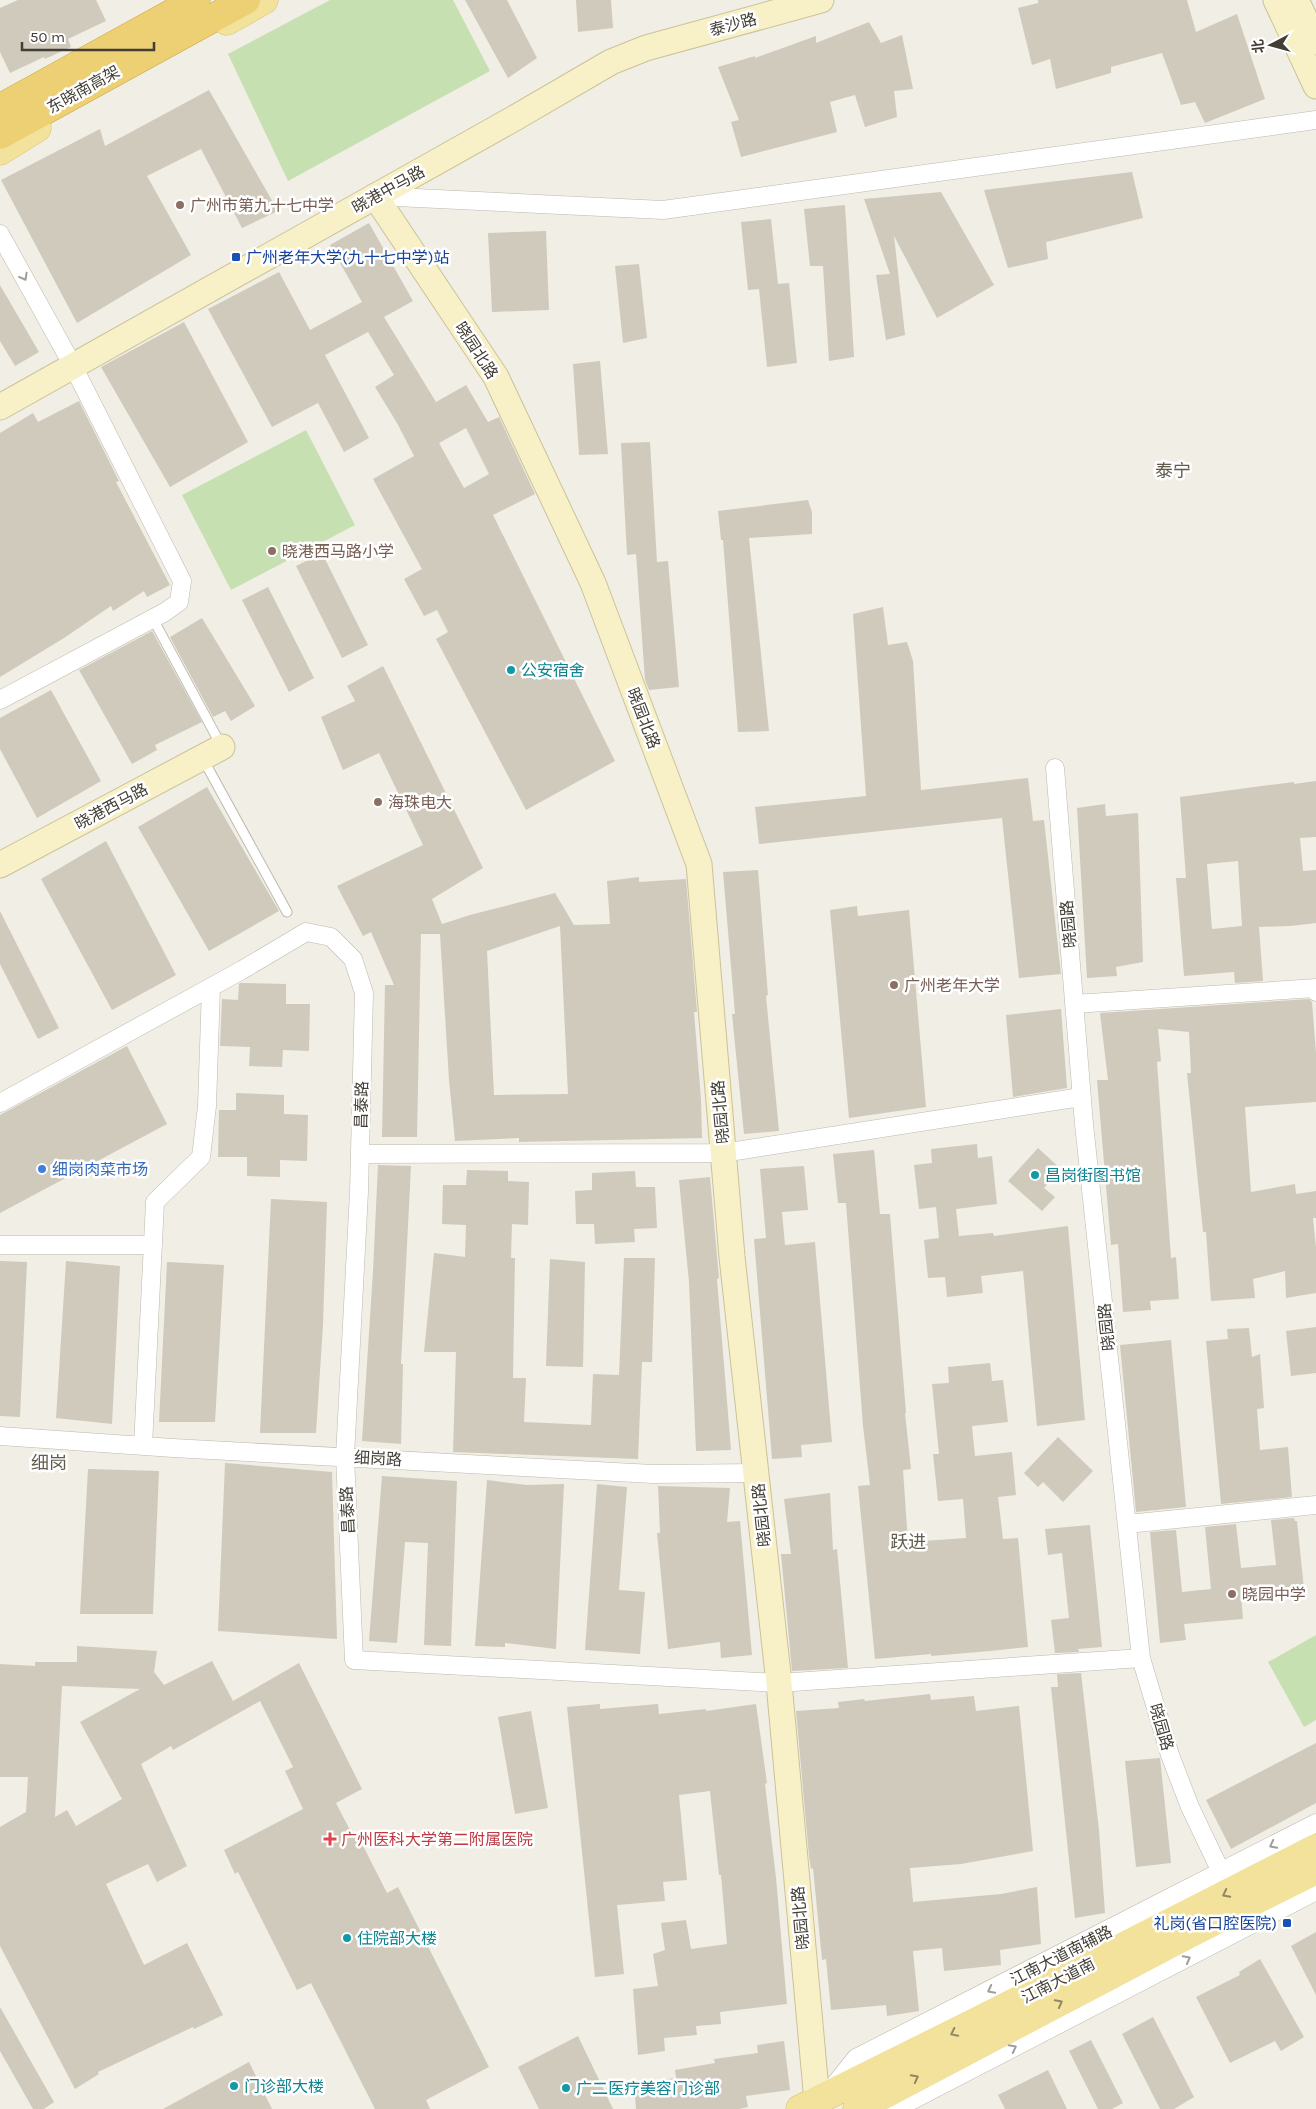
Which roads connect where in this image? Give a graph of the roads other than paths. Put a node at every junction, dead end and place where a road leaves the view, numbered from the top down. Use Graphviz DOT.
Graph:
graph roads {
  1 [pos="174,0"];
  2 [pos="196,0"];
  3 [pos="246,0"];
  4 [pos="264,0"];
  5 [pos="820,0"];
  6 [pos="1276,0"];
  7 [pos="1298,3"];
  8 [pos="1316,42"];
  9 [pos="646,48"];
  10 [pos="1316,86"];
  11 [pos="0,96"];
  12 [pos="0,108"];
  13 [pos="1316,120"];
  14 [pos="0,135"];
  15 [pos="0,151"];
  16 [pos="375,196"];
  17 [pos="0,234"];
  18 [pos="73,366"];
  19 [pos="0,407"];
  20 [pos="153,619"];
  21 [pos="0,700"];
  22 [pos="212,752"];
  23 [pos="1055,768"];
  24 [pos="0,865"];
  25 [pos="287,912"];
  26 [pos="211,988"];
  27 [pos="1316,992"];
  28 [pos="1074,1004"];
  29 [pos="1081,1097"];
  30 [pos="0,1103"];
  31 [pos="723,1153"];
  32 [pos="360,1154"];
  33 [pos="0,1245"];
  34 [pos="152,1245"];
  35 [pos="0,1436"];
  36 [pos="142,1446"];
  37 [pos="345,1456"];
  38 [pos="756,1473"];
  39 [pos="1316,1505"];
  40 [pos="1127,1524"];
  41 [pos="1142,1658"];
  42 [pos="779,1683"];
  43 [pos="1316,1823"];
  44 [pos="1316,1848"];
  45 [pos="1316,1870"];
  46 [pos="1221,1872"];
  47 [pos="1316,1892"];
  48 [pos="1128,1955"];
  49 [pos="813,2106"];
  50 [pos="857,2109"];
  51 [pos="891,2109"];
  1 -- 11 [label="main road"];
  2 -- 12 [label="highway, 东晓南高架"];
  3 -- 14 [label="highway, 东晓南高架"];
  4 -- 15 [label="main road"];
  5 -- 9 [label="street, 泰沙路"];
  6 -- 10 [label="street"];
  7 -- 8 [label="street"];
  9 -- 16 [label="street, 晓港中马路"];
  13 -- 16 [label="street"];
  16 -- 18 [label="street, 晓港中马路"];
  16 -- 31 [label="street, 晓园北路"];
  17 -- 18 [label="street, one-way"];
  18 -- 19 [label="street, 晓港中马路"];
  18 -- 20 [label="street"];
  20 -- 21 [label="street"];
  20 -- 22 [label="lane"];
  22 -- 24 [label="street, 晓港西马路"];
  22 -- 25 [label="lane"];
  23 -- 28 [label="street, 晓园路"];
  26 -- 30 [label="street, 昌泰路"];
  26 -- 32 [label="street, 昌泰路"];
  26 -- 34 [label="street"];
  27 -- 28 [label="street"];
  28 -- 29 [label="street, 晓园路"];
  29 -- 31 [label="street"];
  29 -- 40 [label="street, 晓园路"];
  31 -- 32 [label="street"];
  31 -- 38 [label="street, 晓园北路"];
  32 -- 37 [label="street, 昌泰路"];
  33 -- 34 [label="street"];
  34 -- 36 [label="street"];
  35 -- 36 [label="street, 细岗路"];
  36 -- 37 [label="street, 细岗路"];
  37 -- 38 [label="street, 细岗路"];
  37 -- 42 [label="street, 昌泰路"];
  38 -- 42 [label="street, 晓园北路"];
  39 -- 40 [label="street"];
  40 -- 41 [label="street, 晓园路"];
  41 -- 42 [label="street"];
  41 -- 46 [label="street, 晓园路"];
  42 -- 49 [label="street, 晓园北路"];
  43 -- 46 [label="street, 江南大道南辅路, one-way"];
  44 -- 48 [label="main road, 江南大道南, one-way"];
  45 -- 48 [label="main road, 江南大道南"];
  46 -- 48 [label="street, 江南大道南辅路"];
  48 -- 47 [label="street, 江南大道南辅路, one-way"];
  48 -- 49 [label="main road, 江南大道南, one-way"];
  50 -- 48 [label="main road, 江南大道南, one-way"];
  51 -- 48 [label="street, 江南大道南辅路, one-way"];
}
